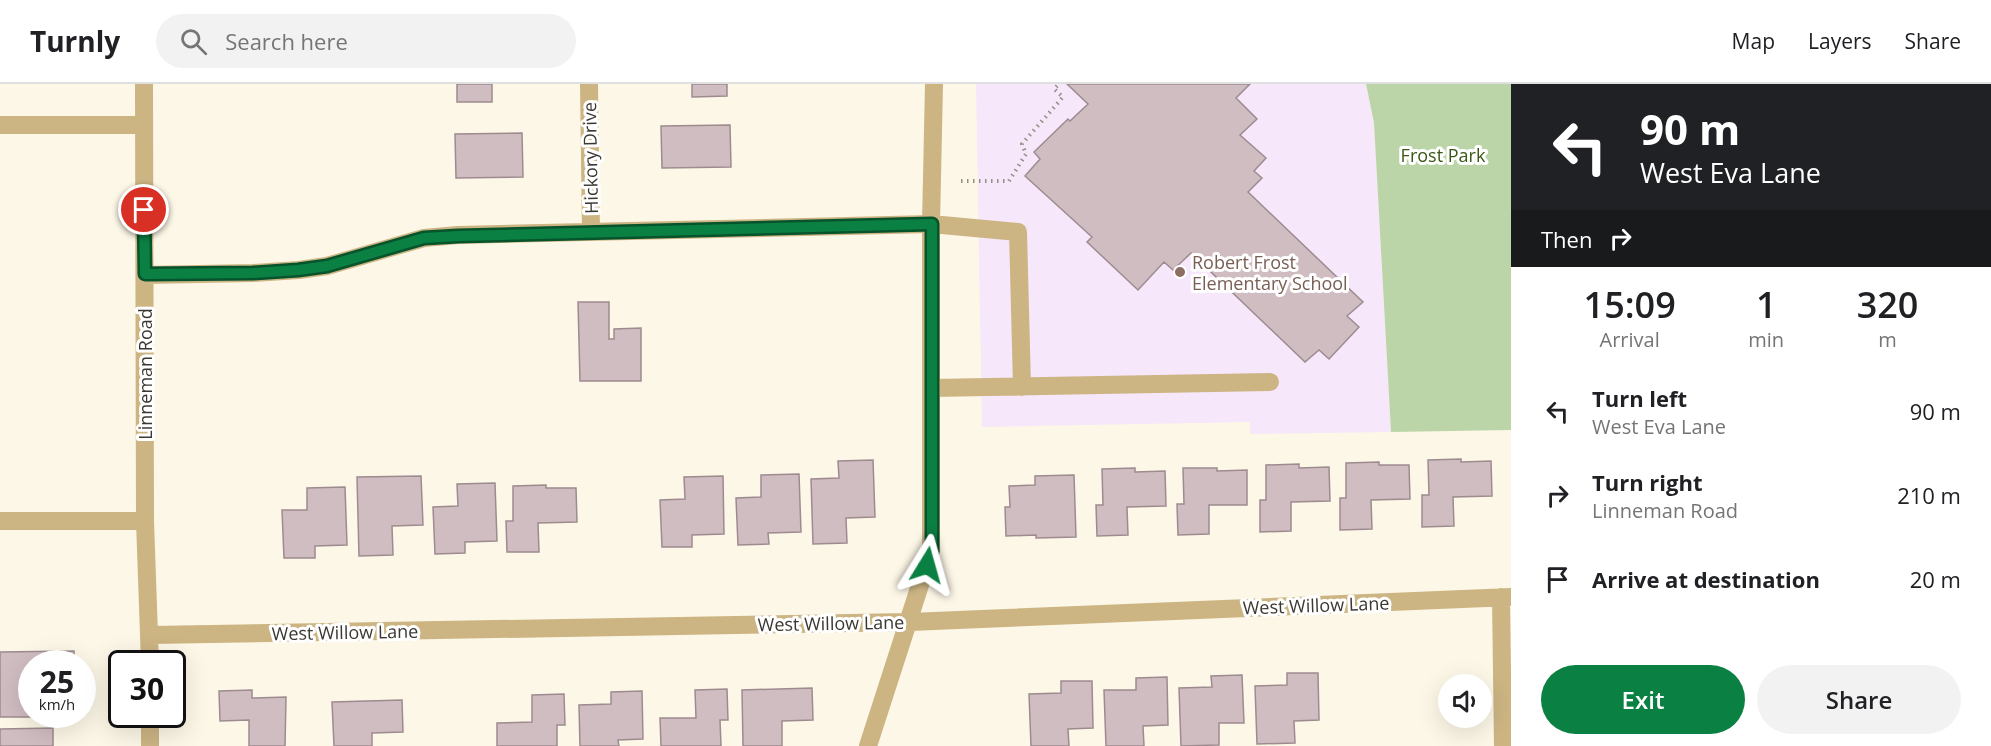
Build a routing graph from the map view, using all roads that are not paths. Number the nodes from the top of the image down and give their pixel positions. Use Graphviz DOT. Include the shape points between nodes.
graph roads {
  1 [pos="144,84"];
  2 [pos="590,84"];
  3 [pos="934,84"];
  4 [pos="0,125"];
  5 [pos="143,125"];
  6 [pos="932,224"];
  7 [pos="591,232"];
  8 [pos="145,274"];
  9 [pos="1270,382"];
  10 [pos="1022,387"];
  11 [pos="932,388"];
  12 [pos="0,521"];
  13 [pos="145,521"];
  14 [pos="1506,597"];
  15 [pos="910,622"];
  16 [pos="150,635"];
  17 [pos="150,650"];
  18 [pos="150,728"];
  19 [pos="150,746"];
  20 [pos="868,746"];
  21 [pos="1503,746"];
  1 -- 5 [label="street, Linneman Road"];
  2 -- 7 [label="street, Hickory Drive"];
  3 -- 6 [label="street"];
  4 -- 5 [label="street"];
  5 -- 8 [label="street, Linneman Road"];
  6 -- 7 [label="street"];
  6 -- 10 [label="street" via="1017,232"];
  6 -- 11 [label="street"];
  7 -- 8 [label="street" via="424,238 327,266 298,270"];
  8 -- 13 [label="street, Linneman Road"];
  9 -- 10 [label="street"];
  10 -- 11 [label="street"];
  11 -- 15 [label="street" via="932,551"];
  12 -- 13 [label="street"];
  13 -- 16 [label="street, Linneman Road"];
  14 -- 15 [label="street, West Willow Lane"];
  14 -- 21 [label="street"];
  15 -- 16 [label="street, West Willow Lane"];
  15 -- 20 [label="street"];
  16 -- 17 [label="street, Linneman Road"];
  18 -- 19 [label="street"];
}
